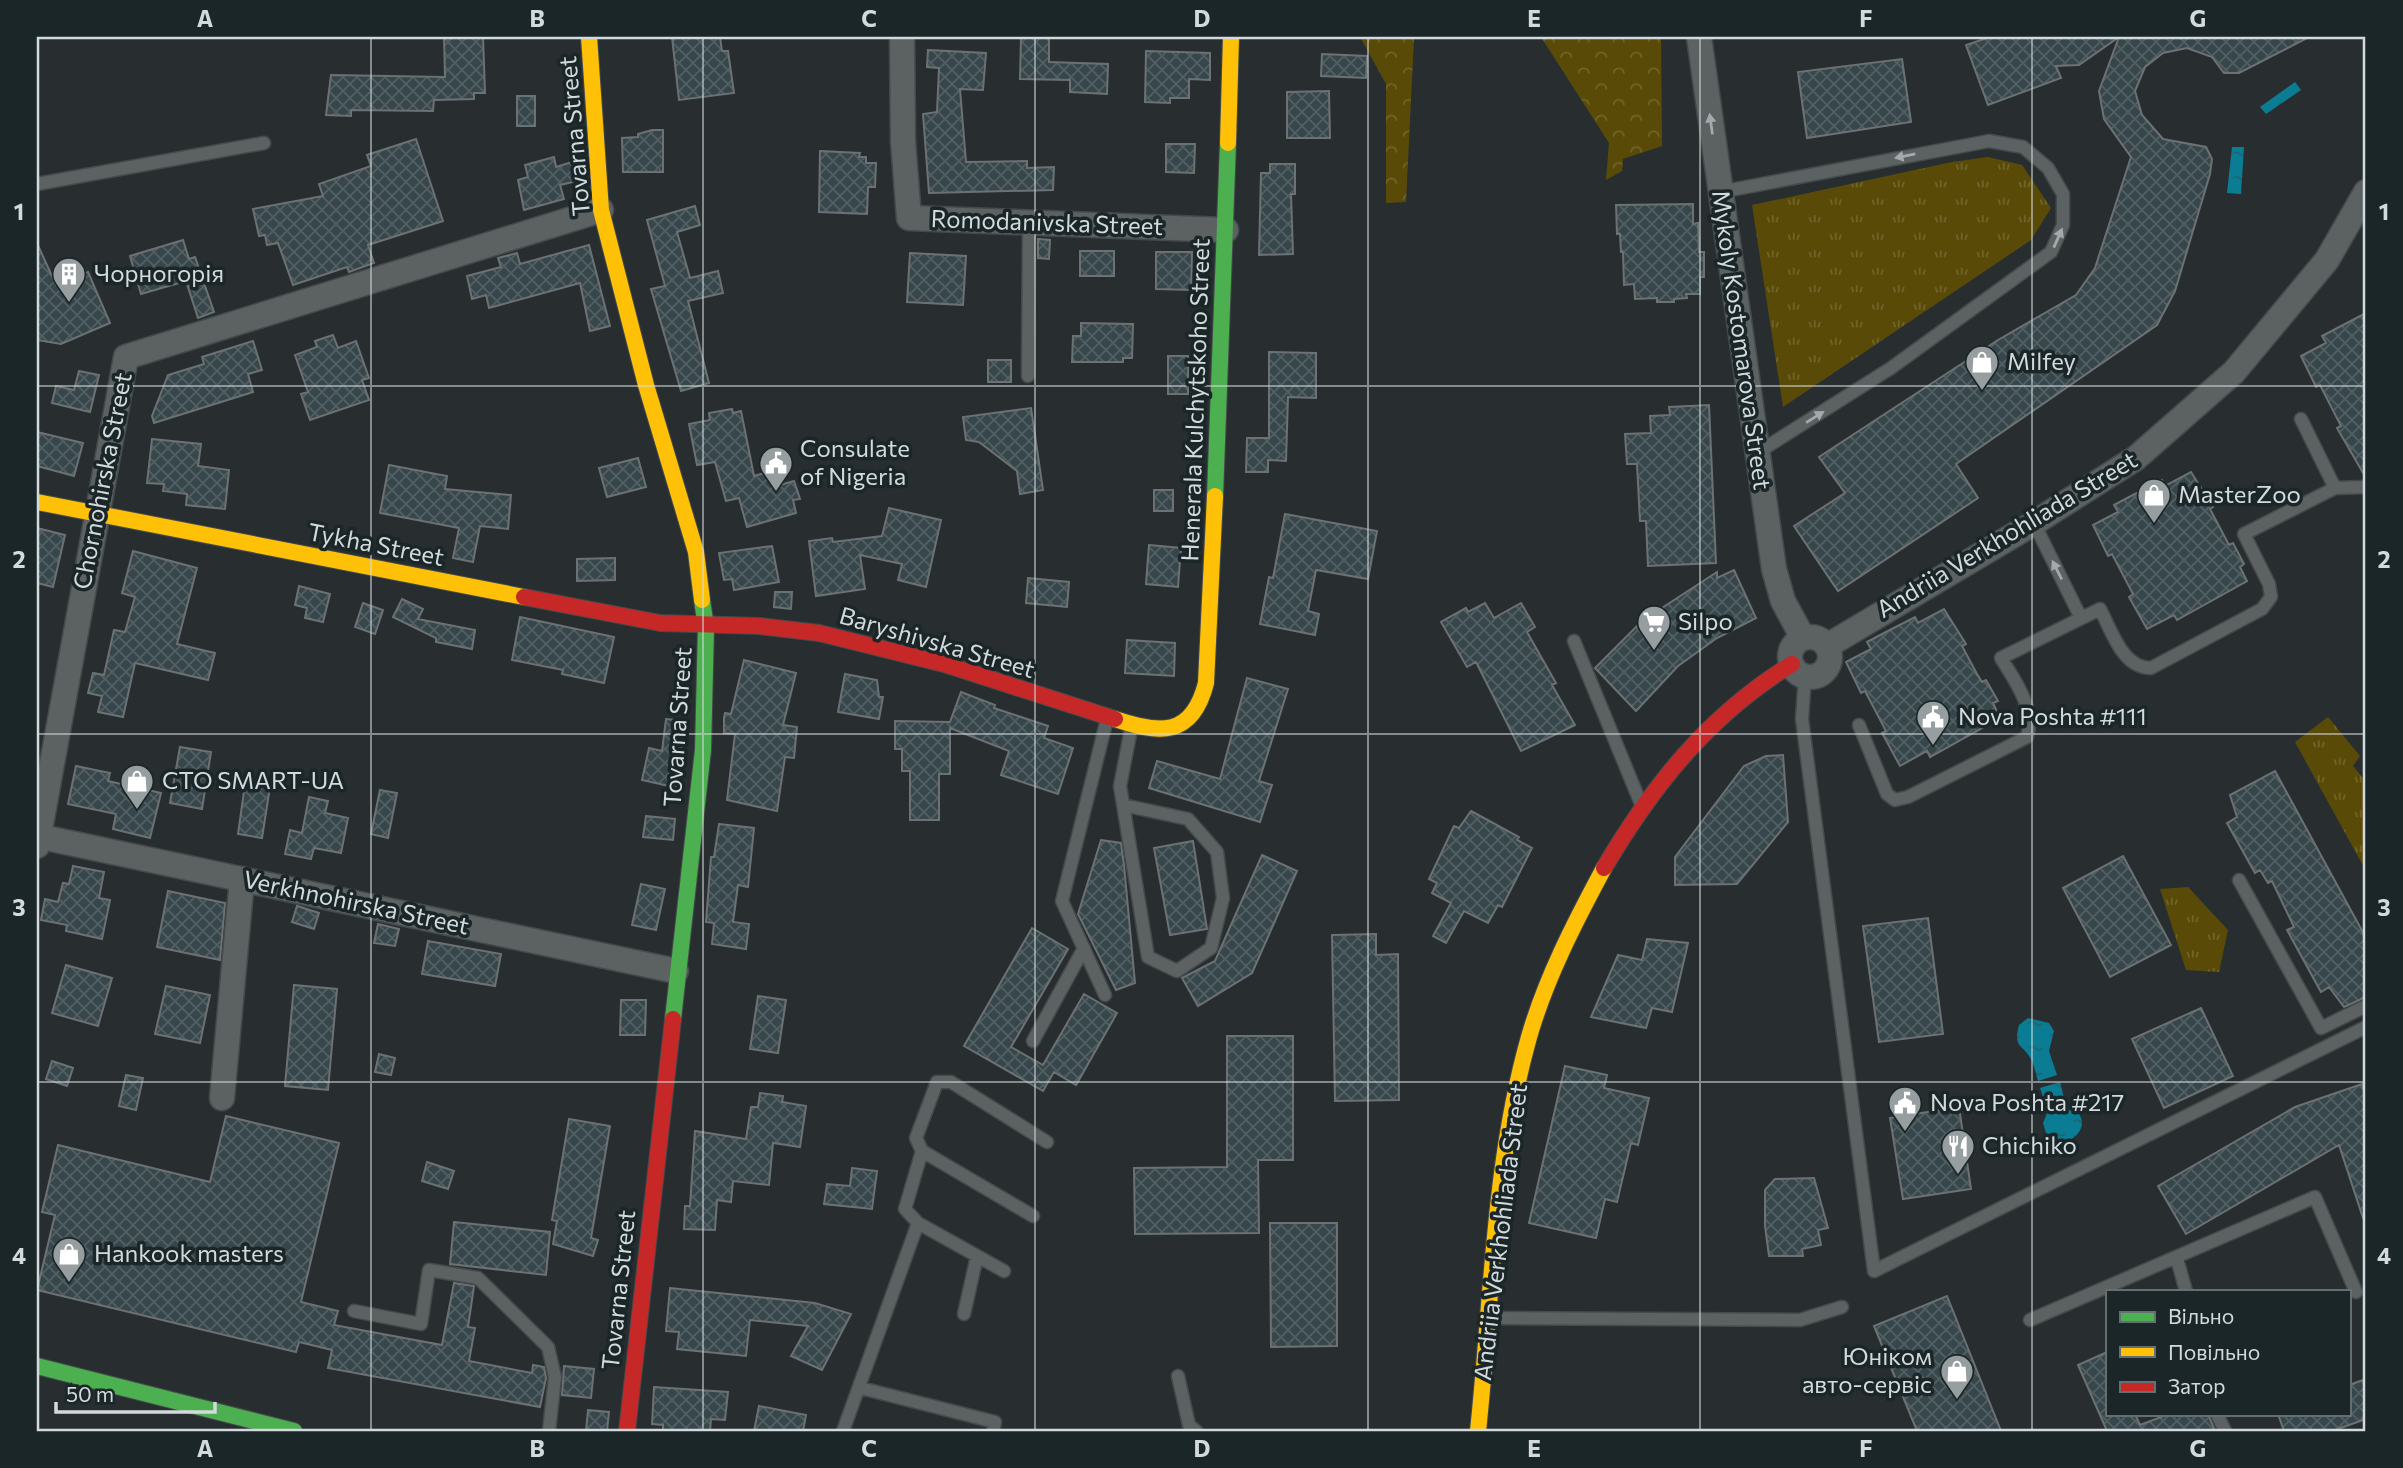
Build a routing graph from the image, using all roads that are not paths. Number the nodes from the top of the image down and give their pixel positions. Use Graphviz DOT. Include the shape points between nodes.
graph roads {
  1 [pos="589,37"];
  2 [pos="902,37"];
  3 [pos="1231,37"];
  4 [pos="1699,37"];
  5 [pos="264,143"];
  6 [pos="37,184"];
  7 [pos="1720,192"];
  8 [pos="2366,194"];
  9 [pos="601,210"];
  10 [pos="1029,223"];
  11 [pos="1226,230"];
  12 [pos="1028,376"];
  13 [pos="2301,419"];
  14 [pos="1757,453"];
  15 [pos="2366,487"];
  16 [pos="2335,488"];
  17 [pos="37,502"];
  18 [pos="95,513"];
  19 [pos="2034,523"];
  20 [pos="2080,616"];
  21 [pos="706,627"];
  22 [pos="1574,641"];
  23 [pos="1815,642"];
  24 [pos="1799,670"];
  25 [pos="1108,717"];
  26 [pos="1132,725"];
  27 [pos="1859,725"];
  28 [pos="1150,731"];
  29 [pos="1123,805"];
  30 [pos="1642,807"];
  31 [pos="38,839"];
  32 [pos="242,879"];
  33 [pos="2239,880"];
  34 [pos="1084,948"];
  35 [pos="676,971"];
  36 [pos="1105,995"];
  37 [pos="2366,1006"];
  38 [pos="2366,1027"];
  39 [pos="1032,1041"];
  40 [pos="222,1097"];
  41 [pos="1047,1142"];
  42 [pos="922,1151"];
  43 [pos="1033,1216"];
  44 [pos="918,1223"];
  45 [pos="977,1256"];
  46 [pos="2177,1259"];
  47 [pos="1004,1271"];
  48 [pos="2186,1290"];
  49 [pos="2356,1292"];
  50 [pos="1842,1307"];
  51 [pos="354,1311"];
  52 [pos="964,1314"];
  53 [pos="1491,1318"];
  54 [pos="2030,1320"];
  55 [pos="37,1366"];
  56 [pos="1178,1376"];
  57 [pos="861,1388"];
  58 [pos="253,1426"];
  59 [pos="294,1431"];
  60 [pos="549,1431"];
  61 [pos="627,1431"];
  62 [pos="844,1431"];
  63 [pos="993,1431"];
  64 [pos="1196,1431"];
  65 [pos="1478,1431"];
  1 -- 9 [label="street, Tovarna Street"];
  2 -- 10 [label="street, Romodanivska Street" via="909,218"];
  3 -- 11 [label="street, Henerala Kulchytskoho Street"];
  7 -- 4 [label="street, Mykoly Kostomarova Street, one-way"];
  5 -- 6 [label="lane"];
  7 -- 14 [label="street, Mykoly Kostomarova Street"];
  14 -- 7 [label="lane, one-way" via="1891,368 2051,252 2063,225 2063,194 2049,168 2023,147 1989,141"];
  8 -- 19 [label="street, Andriia Verkhohliada Street" via="2327,260 2234,372 2136,458"];
  9 -- 18 [label="street, Chornohirska Street" via="126,357"];
  9 -- 21 [label="street, Tovarna Street" via="696,552"];
  10 -- 11 [label="street, Romodanivska Street"];
  10 -- 12 [label="lane"];
  11 -- 28 [label="street, Henerala Kulchytskoho Street" via="1206,683 1202,702 1189,719 1175,727"];
  13 -- 16 [label="lane"];
  14 -- 23 [label="street, Mykoly Kostomarova Street" via="1783,601"];
  15 -- 16 [label="lane"];
  16 -- 20 [label="lane" via="2244,534 2269,584 2271,597 2262,609 2151,668 2139,668 2127,660 2100,609"];
  17 -- 18 [label="street, Tykha Street"];
  18 -- 21 [label="street, Tykha Street" via="660,623"];
  18 -- 31 [label="street, Chornohirska Street"];
  20 -- 19 [label="lane, one-way"];
  19 -- 23 [label="street, Andriia Verkhohliada Street"];
  20 -- 27 [label="lane" via="2001,658 2029,713 2027,737 1908,797 1895,800 1887,794"];
  21 -- 25 [label="street, Baryshivska Street" via="792,630 877,646"];
  21 -- 35 [label="street, Tovarna Street" via="703,750"];
  22 -- 30 [label="lane"];
  23 -- 24 [label="street" via="1791,652"];
  23 -- 24 [label="street" via="1828,665 1819,675"];
  24 -- 30 [label="street, Andriia Verkhohliada Street" via="1744,696 1679,757"];
  24 -- 38 [label="lane" via="1874,1271"];
  25 -- 26 [label="street, Baryshivska Street"];
  25 -- 34 [label="lane" via="1062,901"];
  26 -- 28 [label="street, Baryshivska Street"];
  26 -- 29 [label="lane" via="1120,786"];
  29 -- 29 [label="lane" via="1148,957 1177,971 1211,948 1223,898 1217,852 1188,819"];
  30 -- 53 [label="street, Andriia Verkhohliada Street" via="1580,915 1544,995 1521,1072 1499,1220"];
  31 -- 32 [label="street, Verkhnohirska Street"];
  32 -- 35 [label="street, Verkhnohirska Street"];
  32 -- 40 [label="street"];
  33 -- 37 [label="lane" via="2321,1028"];
  34 -- 36 [label="lane"];
  34 -- 39 [label="lane"];
  35 -- 61 [label="street, Tovarna Street"];
  41 -- 42 [label="lane" via="951,1082 937,1082 916,1138"];
  42 -- 43 [label="lane"];
  42 -- 44 [label="lane" via="905,1209"];
  44 -- 45 [label="lane"];
  44 -- 57 [label="lane"];
  45 -- 47 [label="lane"];
  45 -- 52 [label="lane"];
  46 -- 48 [label="lane"];
  46 -- 49 [label="lane" via="2315,1197"];
  46 -- 54 [label="lane"];
  50 -- 53 [label="lane" via="1800,1320"];
  51 -- 60 [label="lane" via="421,1324 429,1270 478,1278 548,1347 555,1377"];
  53 -- 65 [label="street, Andriia Verkhohliada Street"];
  55 -- 58 [label="street"];
  56 -- 64 [label="lane" via="1189,1425"];
  57 -- 62 [label="lane"];
  57 -- 63 [label="lane" via="995,1422"];
  58 -- 59 [label="street"];
}
